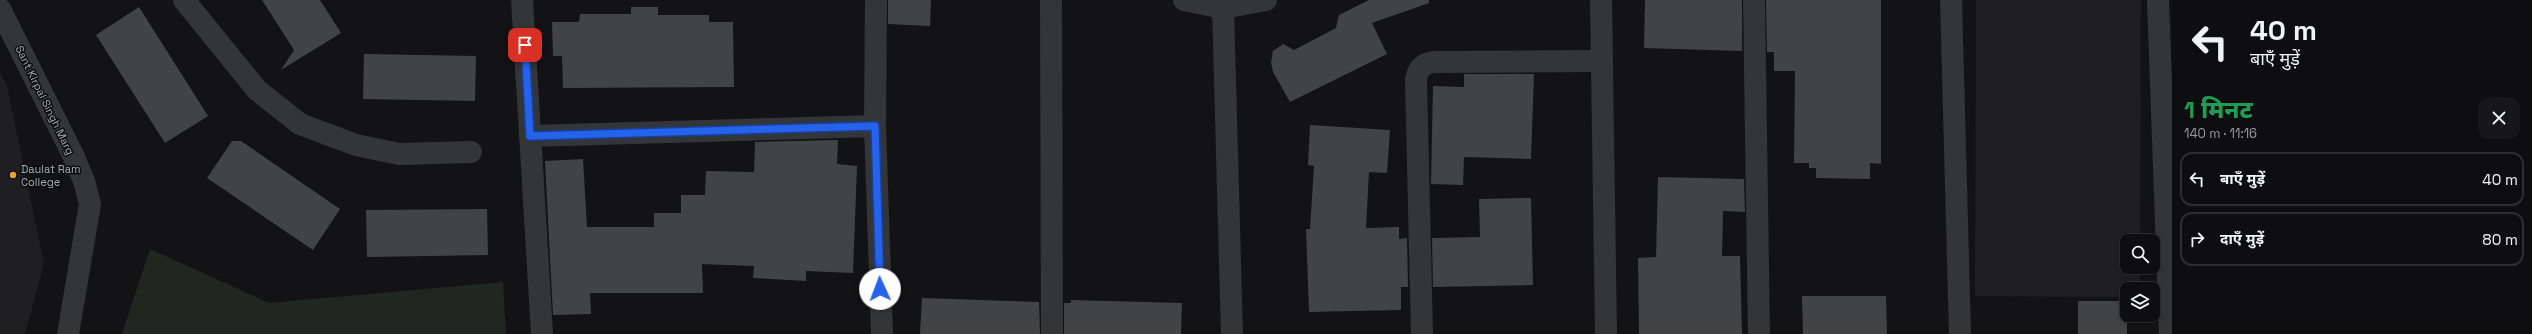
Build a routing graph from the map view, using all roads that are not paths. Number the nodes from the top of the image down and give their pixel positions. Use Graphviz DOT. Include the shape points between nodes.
graph roads {
  1 [pos="184,0"];
  2 [pos="522,0"];
  3 [pos="876,0"];
  4 [pos="1051,0"];
  5 [pos="1184,0"];
  6 [pos="1266,0"];
  7 [pos="1601,0"];
  8 [pos="1754,0"];
  9 [pos="1952,0"];
  10 [pos="2158,0"];
  11 [pos="1223,8"];
  12 [pos="0,9"];
  13 [pos="1602,61"];
  14 [pos="875,126"];
  15 [pos="530,136"];
  16 [pos="471,152"];
  17 [pos="2171,288"];
  18 [pos="68,334"];
  19 [pos="542,334"];
  20 [pos="882,334"];
  21 [pos="1052,334"];
  22 [pos="1232,334"];
  23 [pos="1422,334"];
  24 [pos="1606,334"];
  25 [pos="1759,334"];
  26 [pos="1960,334"];
  27 [pos="2170,334"];
  1 -- 16 [label="street" via="257,90 300,124 356,145 398,154"];
  2 -- 15 [label="street"];
  3 -- 14 [label="street"];
  4 -- 21 [label="street"];
  5 -- 11 [label="street"];
  6 -- 11 [label="street"];
  7 -- 13 [label="street"];
  8 -- 25 [label="street"];
  9 -- 26 [label="street"];
  10 -- 17 [label="street"];
  11 -- 22 [label="street"];
  12 -- 18 [label="street, Sant Kirpal Singh Marg" via="74,157 90,204"];
  13 -- 23 [label="street" via="1434,62 1425,63 1417,71"];
  13 -- 24 [label="street"];
  14 -- 15 [label="street"];
  14 -- 20 [label="street"];
  15 -- 19 [label="street"];
  17 -- 27 [label="street"];
}
